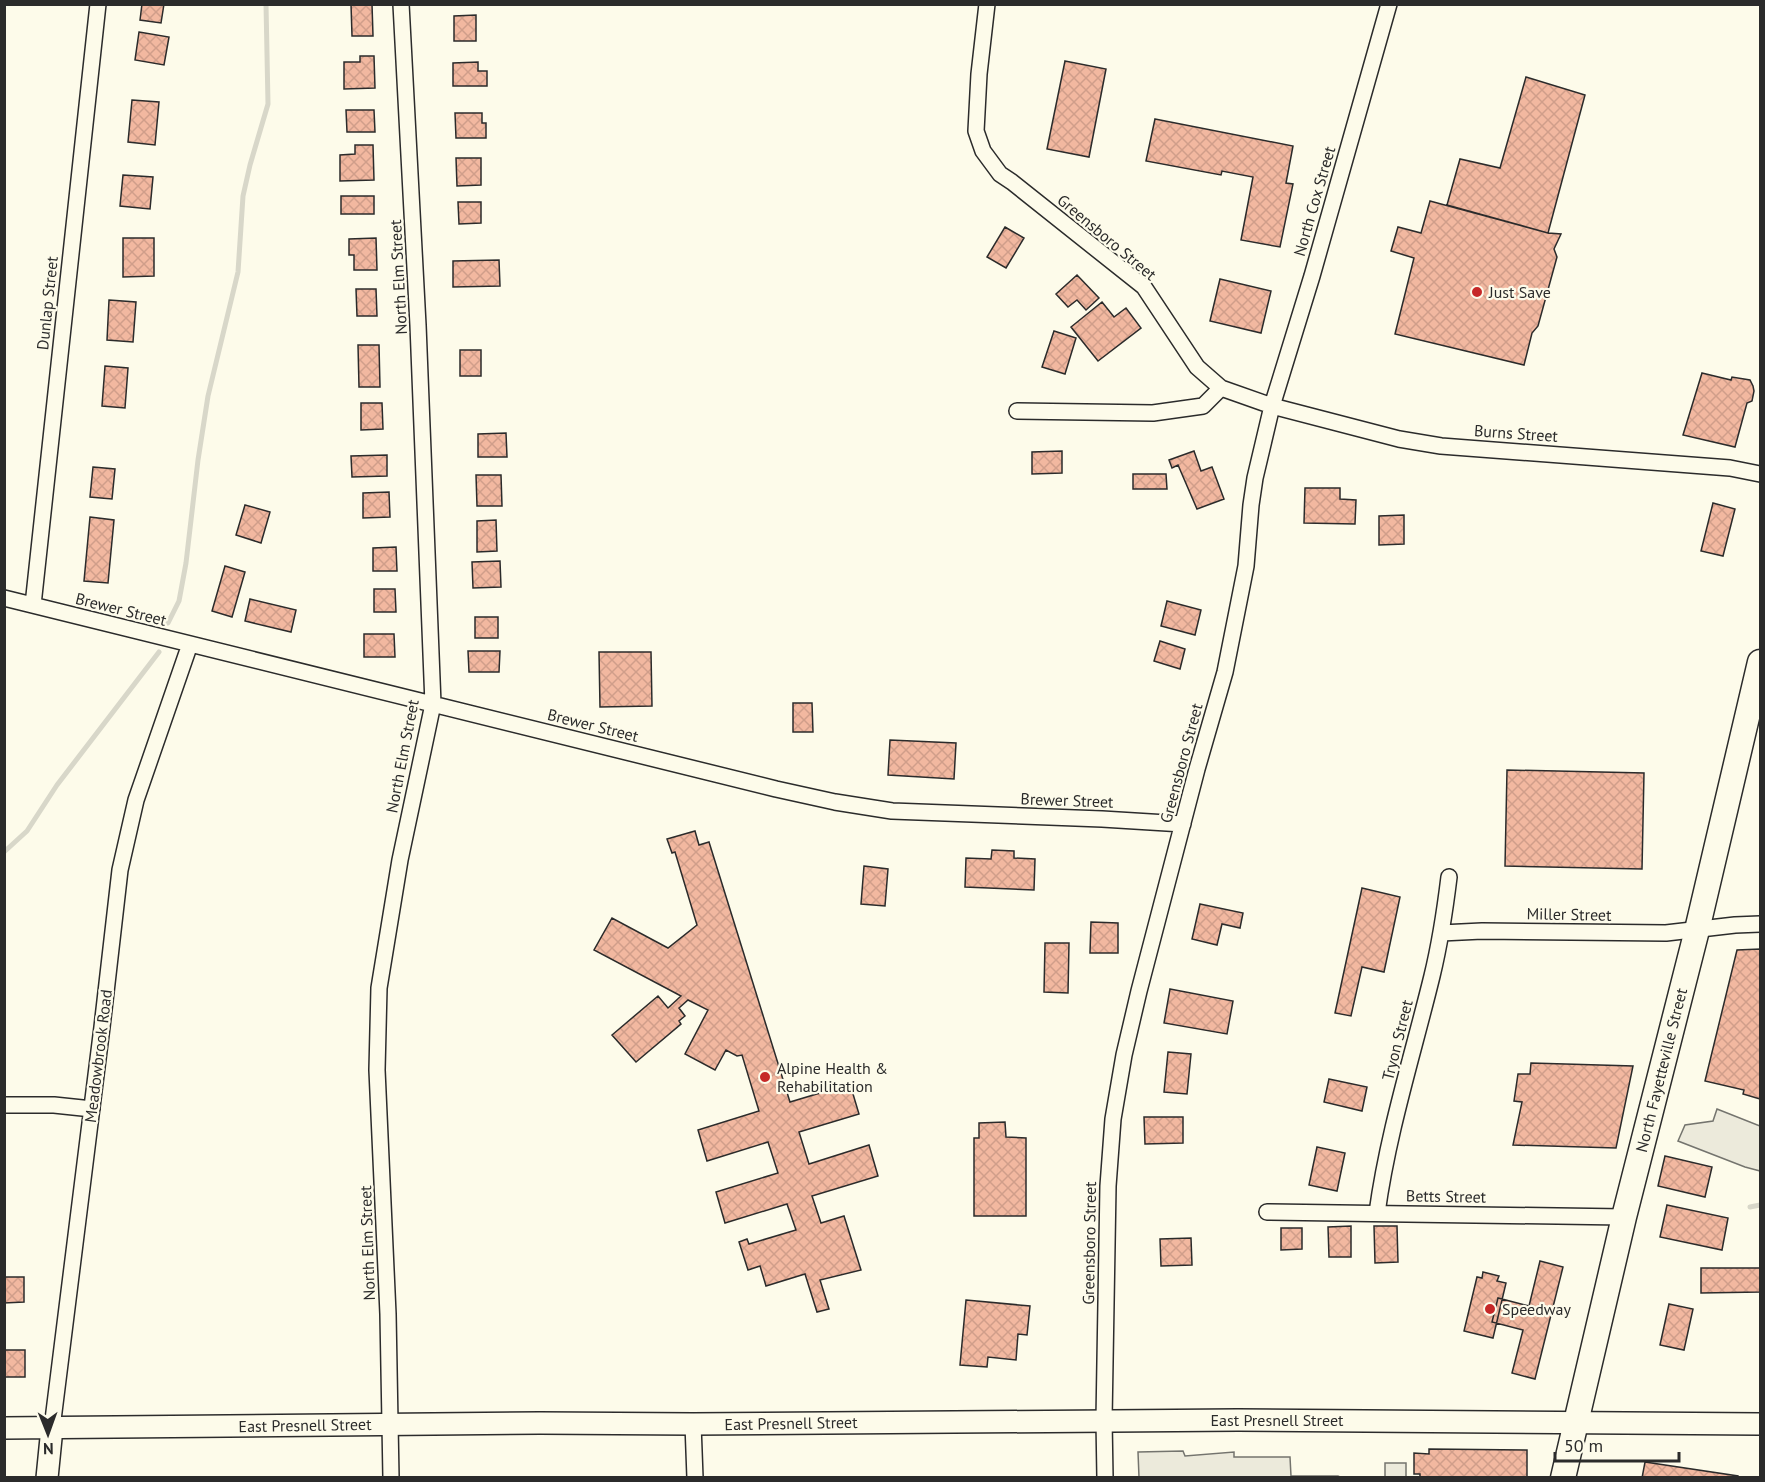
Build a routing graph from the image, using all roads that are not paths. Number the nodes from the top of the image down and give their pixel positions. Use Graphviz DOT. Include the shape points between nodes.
graph roads {
  1 [pos="98,4"];
  2 [pos="401,4"];
  3 [pos="987,4"];
  4 [pos="1389,4"];
  5 [pos="1221,388"];
  6 [pos="1272,406"];
  7 [pos="1017,411"];
  8 [pos="1761,474"];
  9 [pos="4,598"];
  10 [pos="33,605"];
  11 [pos="190,644"];
  12 [pos="1761,662"];
  13 [pos="433,704"];
  14 [pos="1183,824"];
  15 [pos="1449,877"];
  16 [pos="1761,924"];
  17 [pos="1697,930"];
  18 [pos="1441,933"];
  19 [pos="4,1105"];
  20 [pos="92,1108"];
  21 [pos="1267,1212"];
  22 [pos="1377,1213"];
  23 [pos="1624,1218"];
  24 [pos="1104,1420"];
  25 [pos="1577,1422"];
  26 [pos="693,1424"];
  27 [pos="1761,1424"];
  28 [pos="390,1425"];
  29 [pos="4,1428"];
  30 [pos="52,1428"];
  31 [pos="47,1478"];
  32 [pos="391,1478"];
  33 [pos="695,1478"];
  34 [pos="1106,1478"];
  35 [pos="1563,1478"];
  1 -- 10 [label="street, Dunlap Street"];
  2 -- 13 [label="street, North Elm Street"];
  3 -- 5 [label="street, Greensboro Street" via="976,131 982,151 1000,174 1144,286 1197,367"];
  4 -- 6 [label="street, North Cox Street"];
  5 -- 6 [label="street, Greensboro Street"];
  5 -- 7 [label="street" via="1203,406 1153,413"];
  6 -- 8 [label="street, Burns Street" via="1441,446 1730,468"];
  6 -- 14 [label="street, Greensboro Street" via="1255,478 1246,566 1225,672"];
  9 -- 10 [label="street, Brewer Street"];
  10 -- 11 [label="street, Brewer Street"];
  11 -- 13 [label="street, Brewer Street"];
  11 -- 20 [label="street, Meadowbrook Road" via="136,800 120,870"];
  12 -- 17 [label="main road, North Fayetteville Street"];
  13 -- 14 [label="street, Brewer Street" via="776,789 869,808"];
  13 -- 28 [label="street, North Elm Street" via="400,860 379,988 377,1070"];
  14 -- 24 [label="street, Greensboro Street" via="1124,1055 1113,1119"];
  15 -- 18 [label="street, Tryon Street"];
  16 -- 17 [label="street, Miller Street"];
  17 -- 18 [label="street, Miller Street"];
  17 -- 23 [label="main road, North Fayetteville Street"];
  18 -- 22 [label="street, Tryon Street" via="1381,1182"];
  19 -- 20 [label="street"];
  20 -- 30 [label="street, Meadowbrook Road"];
  21 -- 22 [label="street, Betts Street"];
  22 -- 23 [label="street, Betts Street"];
  23 -- 25 [label="main road, North Fayetteville Street"];
  24 -- 25 [label="main road, East Presnell Street"];
  24 -- 26 [label="main road, East Presnell Street"];
  24 -- 34 [label="street, Greensboro Street"];
  25 -- 27 [label="main road, East Presnell Street"];
  25 -- 35 [label="main road, North Fayetteville Street"];
  26 -- 28 [label="main road, East Presnell Street"];
  26 -- 33 [label="street"];
  28 -- 30 [label="main road, East Presnell Street"];
  28 -- 32 [label="street, North Elm Street"];
  29 -- 30 [label="main road, East Presnell Street"];
  30 -- 31 [label="main road, Meadowbrook Road"];
}
